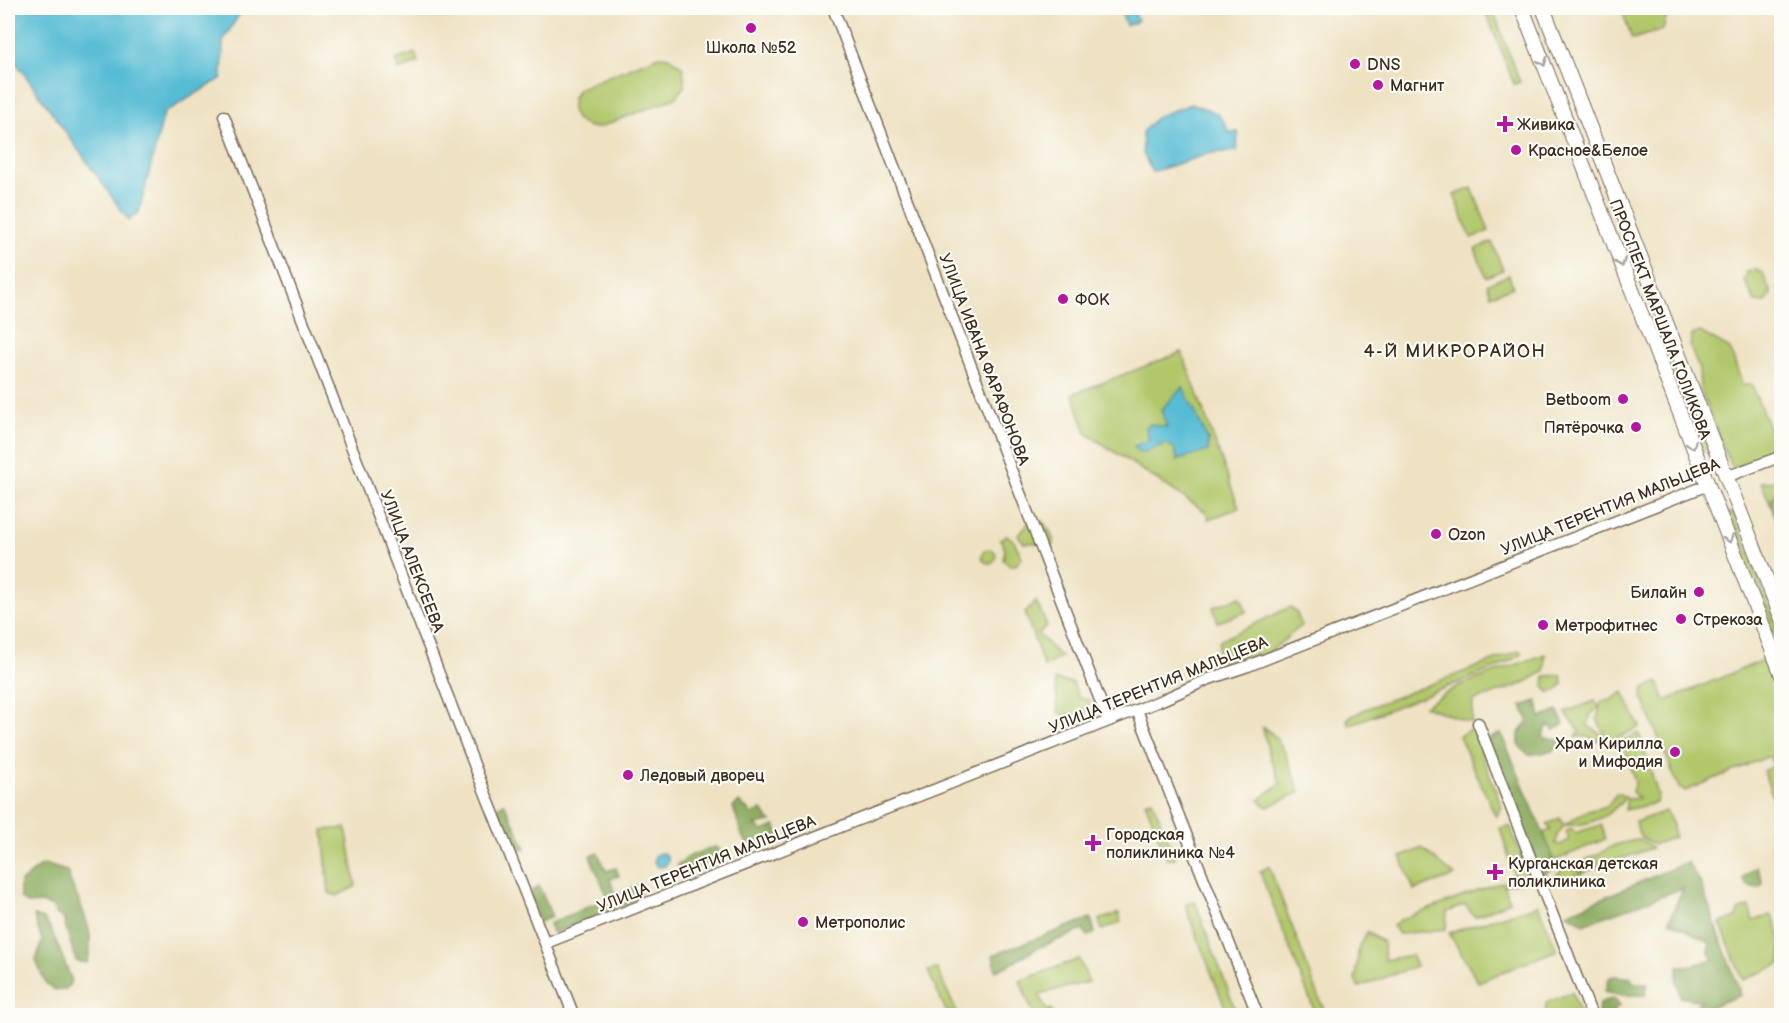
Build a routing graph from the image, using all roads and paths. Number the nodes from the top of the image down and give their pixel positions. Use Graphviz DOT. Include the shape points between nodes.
graph roads {
  1 [pos="833,8"];
  2 [pos="1522,8"];
  3 [pos="1543,8"];
  4 [pos="224,116"];
  5 [pos="1628,225"];
  6 [pos="1610,233"];
  7 [pos="1671,337"];
  8 [pos="1653,344"];
  9 [pos="1782,456"];
  10 [pos="1726,477"];
  11 [pos="1707,485"];
  12 [pos="1782,619"];
  13 [pos="1775,641"];
  14 [pos="1782,675"];
  15 [pos="1137,710"];
  16 [pos="1108,722"];
  17 [pos="1478,723"];
  18 [pos="546,943"];
  19 [pos="574,1016"];
  20 [pos="1258,1016"];
  21 [pos="1592,1016"];
  1 -- 16 [label="street, УЛИЦА ИВАНА ФАРАФОНОВА"];
  2 -- 6 [label="main road, ПРОСПЕКТ МАРШАЛА ГОЛИКОВА, one-way"];
  3 -- 5 [label="main road, ПРОСПЕКТ МАРШАЛА ГОЛИКОВА"];
  4 -- 18 [label="street, УЛИЦА АЛЕКСЕЕВА"];
  5 -- 6 [label="main road"];
  5 -- 7 [label="main road, ПРОСПЕКТ МАРШАЛА ГОЛИКОВА"];
  6 -- 8 [label="main road, ПРОСПЕКТ МАРШАЛА ГОЛИКОВА, one-way"];
  7 -- 8 [label="main road"];
  7 -- 10 [label="main road, ПРОСПЕКТ МАРШАЛА ГОЛИКОВА"];
  8 -- 11 [label="main road, ПРОСПЕКТ МАРШАЛА ГОЛИКОВА, one-way"];
  9 -- 10 [label="street, УЛИЦА ТЕРЕНТИЯ МАЛЬЦЕВА"];
  10 -- 11 [label="main road, УЛИЦА ТЕРЕНТИЯ МАЛЬЦЕВА"];
  10 -- 12 [label="main road, ПРОСПЕКТ МАРШАЛА ГОЛИКОВА"];
  11 -- 13 [label="main road, ПРОСПЕКТ МАРШАЛА ГОЛИКОВА, one-way"];
  11 -- 15 [label="street, УЛИЦА ТЕРЕНТИЯ МАЛЬЦЕВА"];
  13 -- 14 [label="main road, ПРОСПЕКТ МАРШАЛА ГОЛИКОВА"];
  15 -- 16 [label="street, УЛИЦА ТЕРЕНТИЯ МАЛЬЦЕВА"];
  15 -- 20 [label="street"];
  16 -- 18 [label="street, УЛИЦА ТЕРЕНТИЯ МАЛЬЦЕВА"];
  17 -- 21 [label="street"];
  18 -- 19 [label="street, УЛИЦА АЛЕКСЕЕВА"];
}
